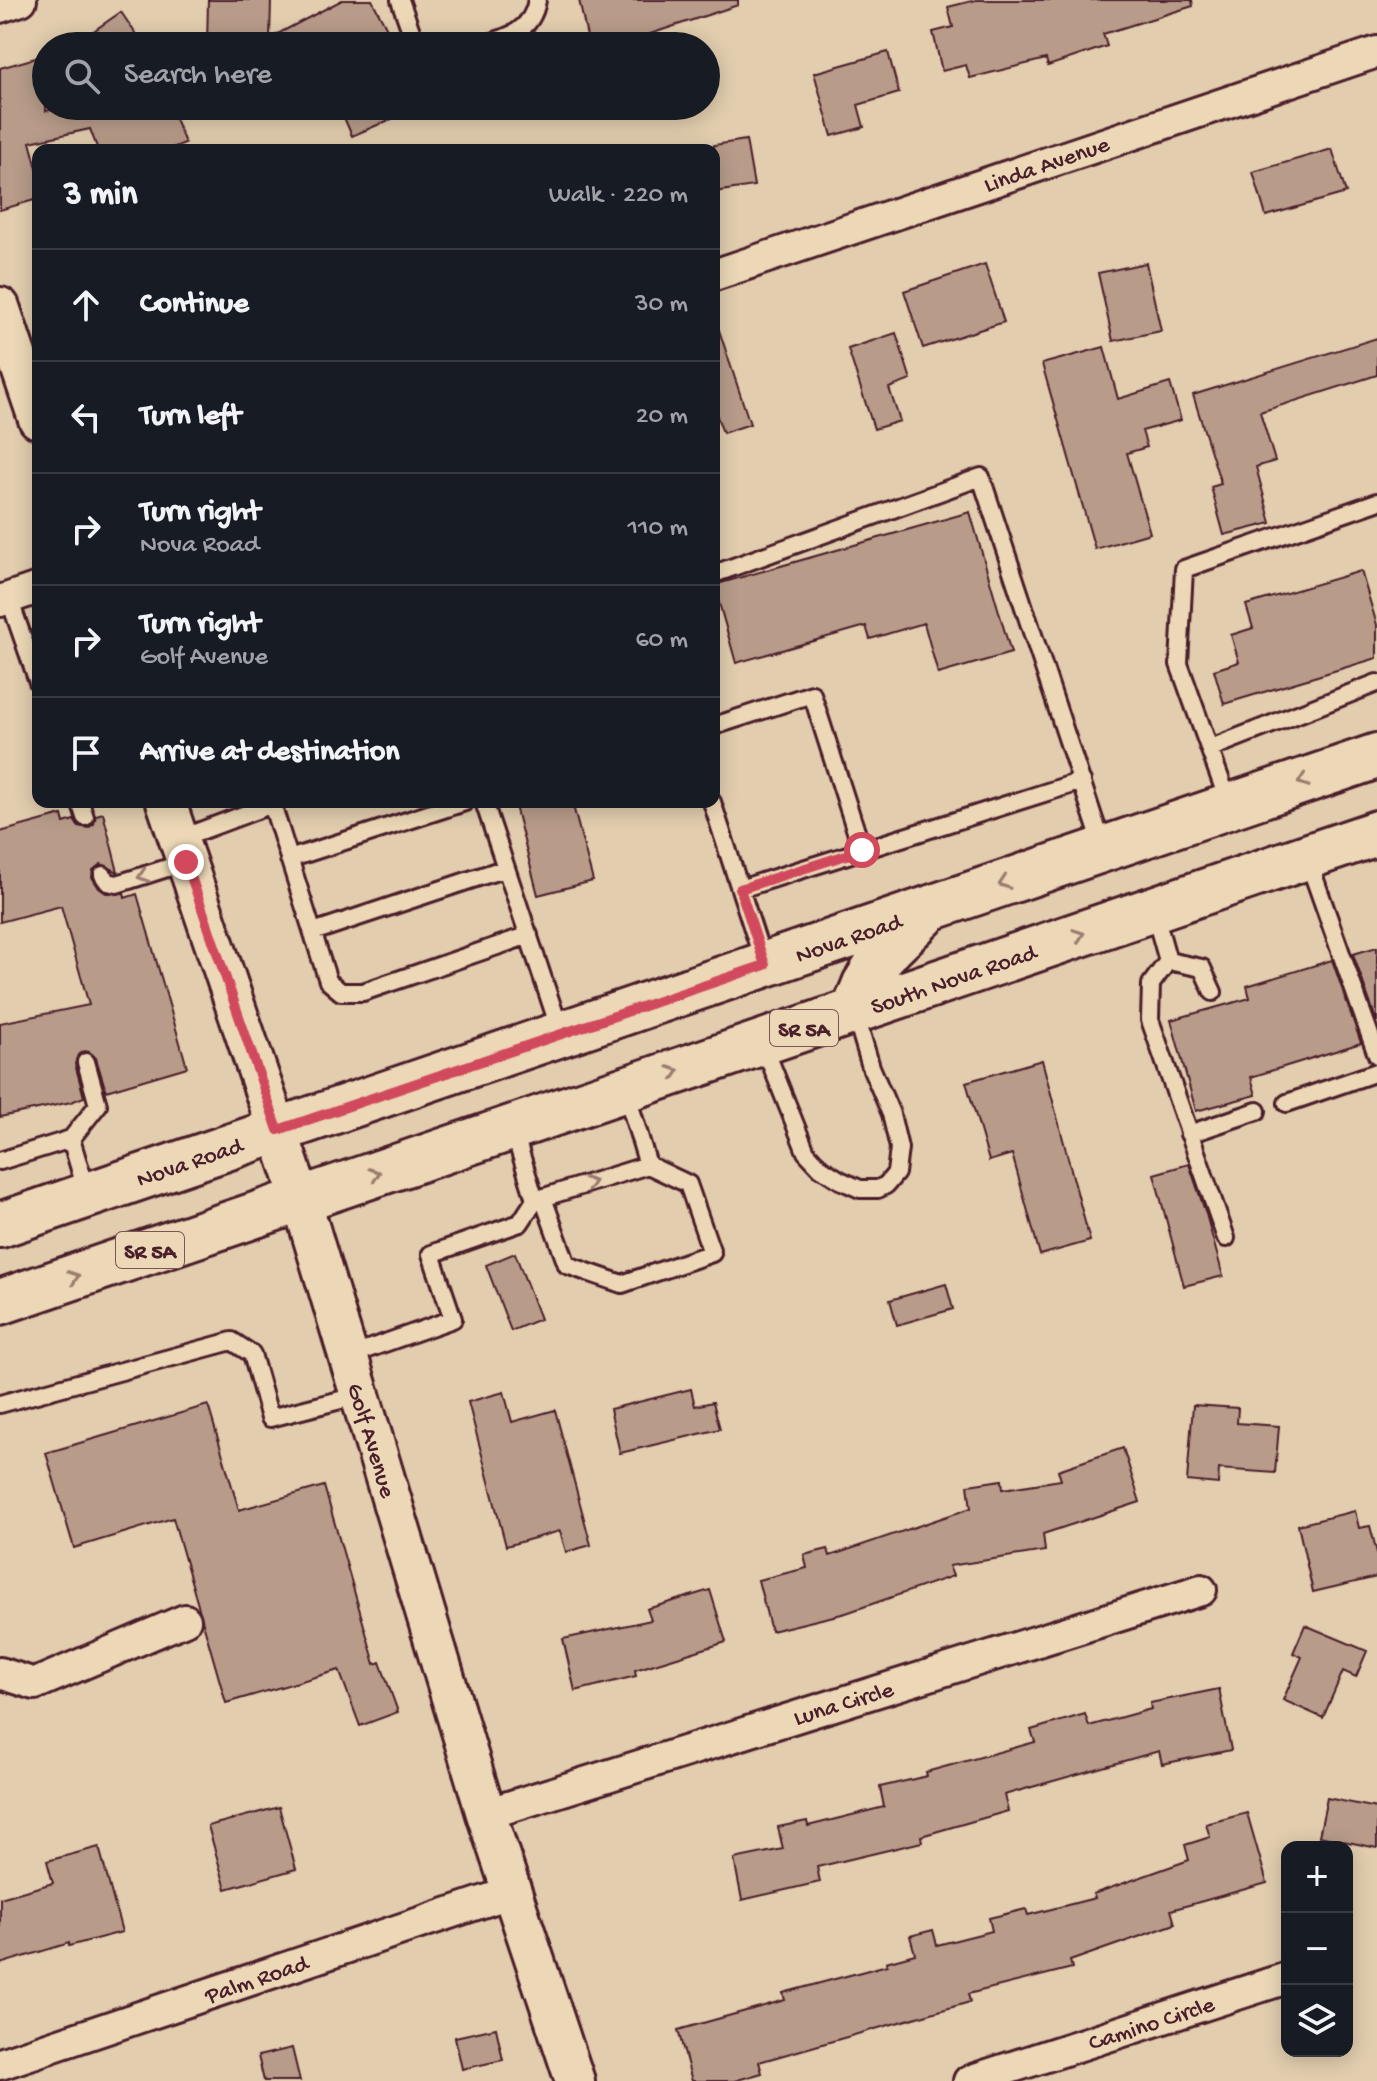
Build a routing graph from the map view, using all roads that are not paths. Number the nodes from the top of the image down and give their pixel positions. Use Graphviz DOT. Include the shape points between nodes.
graph roads {
  1 [pos="21,0"];
  2 [pos="400,0"];
  3 [pos="537,0"];
  4 [pos="0,7"];
  5 [pos="411,32"];
  6 [pos="516,32"];
  7 [pos="1377,52"];
  8 [pos="720,273"];
  9 [pos="0,307"];
  10 [pos="32,401"];
  11 [pos="1377,502"];
  12 [pos="720,572"];
  13 [pos="32,590"];
  14 [pos="4,599"];
  15 [pos="32,667"];
  16 [pos="1377,683"];
  17 [pos="720,724"];
  18 [pos="1211,748"];
  19 [pos="1377,756"];
  20 [pos="1082,781"];
  21 [pos="1230,806"];
  22 [pos="168,808"];
  23 [pos="265,808"];
  24 [pos="276,808"];
  25 [pos="446,808"];
  26 [pos="486,808"];
  27 [pos="714,808"];
  28 [pos="1377,833"];
  29 [pos="1104,849"];
  30 [pos="862,850"];
  31 [pos="182,851"];
  32 [pos="1307,857"];
  33 [pos="289,859"];
  34 [pos="506,868"];
  35 [pos="103,875"];
  36 [pos="740,889"];
  37 [pos="931,908"];
  38 [pos="1153,909"];
  39 [pos="313,932"];
  40 [pos="529,935"];
  41 [pos="1168,961"];
  42 [pos="765,965"];
  43 [pos="1213,992"];
  44 [pos="854,1011"];
  45 [pos="561,1034"];
  46 [pos="762,1042"];
  47 [pos="1377,1055"];
  48 [pos="86,1062"];
  49 [pos="1377,1072"];
  50 [pos="625,1089"];
  51 [pos="1287,1103"];
  52 [pos="1257,1111"];
  53 [pos="513,1127"];
  54 [pos="278,1130"];
  55 [pos="1189,1134"];
  56 [pos="71,1139"];
  57 [pos="0,1161"];
  58 [pos="648,1165"];
  59 [pos="88,1195"];
  60 [pos="301,1199"];
  61 [pos="539,1199"];
  62 [pos="0,1225"];
  63 [pos="1226,1238"];
  64 [pos="0,1302"];
  65 [pos="348,1356"];
  66 [pos="360,1395"];
  67 [pos="0,1404"];
  68 [pos="1201,1590"];
  69 [pos="185,1620"];
  70 [pos="0,1673"];
  71 [pos="486,1814"];
  72 [pos="512,1892"];
  73 [pos="1281,1980"];
  74 [pos="0,2064"];
  75 [pos="575,2081"];
  76 [pos="969,2081"];
  1 -- 4 [label="street"];
  2 -- 5 [label="lane"];
  3 -- 6 [label="lane" via="535,16"];
  7 -- 8 [label="street, Linda Avenue"];
  9 -- 10 [label="street"];
  11 -- 18 [label="lane" via="1184,569 1179,664"];
  12 -- 20 [label="lane" via="981,477"];
  13 -- 14 [label="street"];
  14 -- 15 [label="lane"];
  16 -- 18 [label="lane"];
  17 -- 30 [label="lane" via="812,694"];
  18 -- 21 [label="lane"];
  19 -- 21 [label="main road, Nova Road, one-way"];
  20 -- 29 [label="lane"];
  20 -- 30 [label="lane"];
  21 -- 29 [label="main road, Nova Road"];
  22 -- 31 [label="street, Golf Avenue"];
  23 -- 31 [label="lane"];
  24 -- 33 [label="lane"];
  25 -- 33 [label="lane"];
  26 -- 34 [label="lane"];
  27 -- 36 [label="lane"];
  28 -- 32 [label="main road, South Nova Road / SR 5A"];
  29 -- 37 [label="main road, Nova Road, one-way"];
  30 -- 36 [label="lane"];
  31 -- 35 [label="lane, one-way" via="117,884"];
  31 -- 54 [label="street, Golf Avenue"];
  32 -- 38 [label="main road, South Nova Road / SR 5A"];
  32 -- 47 [label="lane"];
  33 -- 39 [label="lane"];
  34 -- 39 [label="lane"];
  34 -- 40 [label="lane"];
  36 -- 42 [label="lane"];
  37 -- 42 [label="main road, Nova Road"];
  37 -- 44 [label="main road" via="883,955"];
  38 -- 41 [label="lane"];
  44 -- 38 [label="main road, South Nova Road / SR 5A, one-way"];
  39 -- 40 [label="lane" via="328,981 341,992 363,992"];
  40 -- 45 [label="lane"];
  41 -- 43 [label="lane" via="1202,968"];
  41 -- 55 [label="lane" via="1151,984 1150,1020"];
  42 -- 45 [label="main road, Nova Road"];
  44 -- 46 [label="main road, South Nova Road / SR 5A"];
  44 -- 46 [label="lane" via="899,1148 896,1173 878,1189 860,1189 840,1180 806,1152"];
  45 -- 54 [label="main road, Nova Road"];
  50 -- 46 [label="main road, South Nova Road / SR 5A, one-way"];
  48 -- 56 [label="lane" via="98,1105"];
  49 -- 51 [label="lane"];
  50 -- 53 [label="main road, South Nova Road / SR 5A"];
  50 -- 58 [label="lane"];
  52 -- 55 [label="lane"];
  60 -- 53 [label="main road, South Nova Road / SR 5A, one-way"];
  53 -- 61 [label="lane"];
  54 -- 59 [label="main road, Nova Road"];
  54 -- 60 [label="street, Golf Avenue"];
  55 -- 63 [label="lane"];
  56 -- 57 [label="lane"];
  56 -- 59 [label="lane"];
  61 -- 58 [label="lane, one-way"];
  58 -- 61 [label="lane" via="688,1184 712,1253 622,1284 567,1265"];
  59 -- 62 [label="main road, Nova Road"];
  64 -- 60 [label="main road, SR 5A, one-way"];
  60 -- 65 [label="street, Golf Avenue"];
  61 -- 65 [label="lane" via="520,1223 431,1254 453,1319"];
  65 -- 66 [label="street, Golf Avenue"];
  66 -- 67 [label="lane" via="270,1418 252,1354 232,1341"];
  66 -- 71 [label="street, Golf Avenue"];
  68 -- 71 [label="street, Luna Circle"];
  69 -- 70 [label="street" via="35,1684"];
  71 -- 72 [label="street, Golf Avenue"];
  72 -- 74 [label="street, Palm Road"];
  72 -- 75 [label="street, Golf Avenue"];
  73 -- 76 [label="street, Camino Circle"];
}
